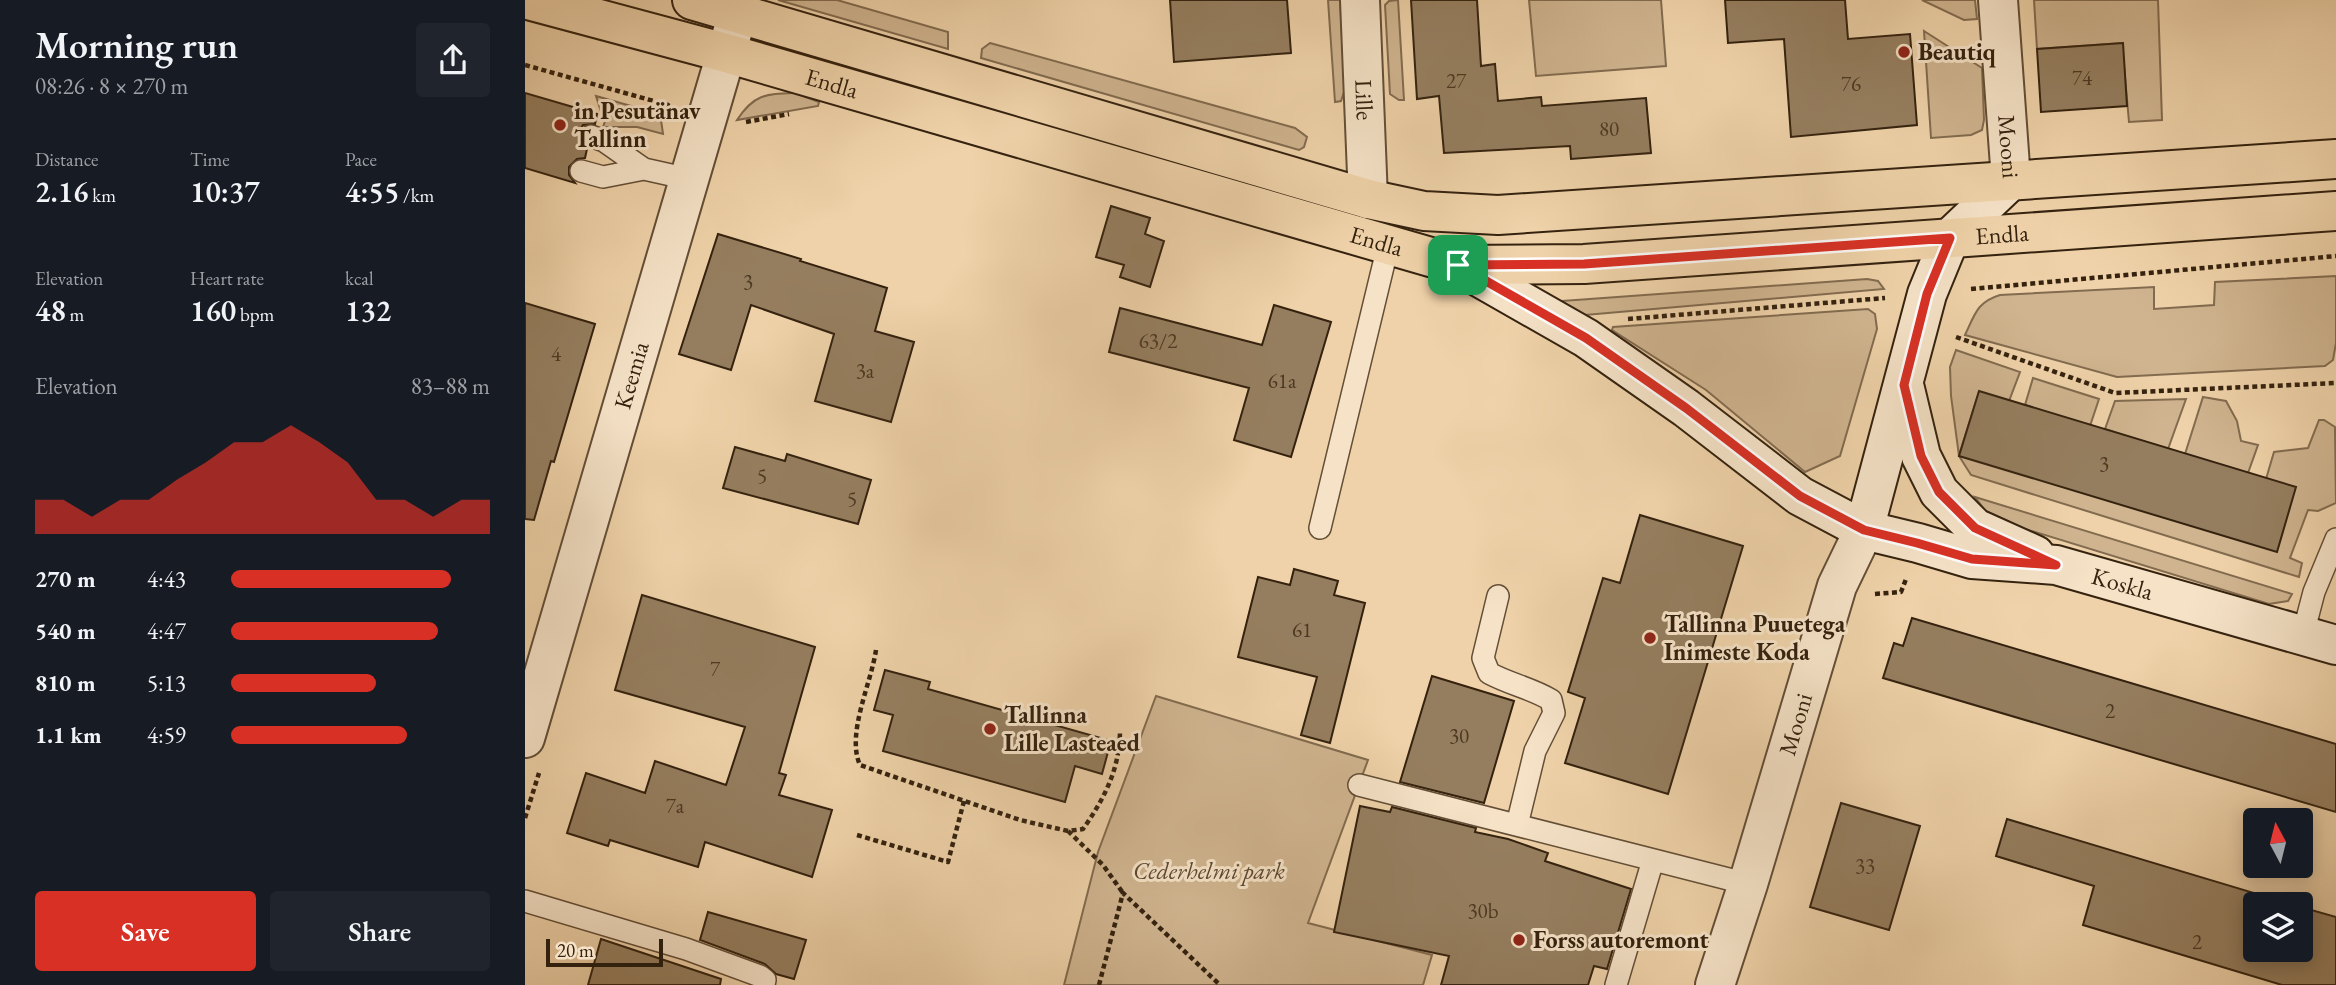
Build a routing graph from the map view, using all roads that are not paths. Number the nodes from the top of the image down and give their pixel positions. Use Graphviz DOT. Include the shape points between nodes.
graph roads {
  1 [pos="528,0"];
  2 [pos="692,0"];
  3 [pos="1360,0"];
  4 [pos="1998,0"];
  5 [pos="738,13"];
  6 [pos="726,54"];
  7 [pos="591,136"];
  8 [pos="2336,159"];
  9 [pos="644,169"];
  10 [pos="581,172"];
  11 [pos="689,179"];
  12 [pos="2011,180"];
  13 [pos="1368,199"];
  14 [pos="2336,211"];
  15 [pos="1950,238"];
  16 [pos="1388,246"];
  17 [pos="1458,265"];
  18 [pos="1904,385"];
  19 [pos="1320,528"];
  20 [pos="1864,530"];
  21 [pos="2334,549"];
  22 [pos="2056,565"];
  23 [pos="1498,596"];
  24 [pos="2319,640"];
  25 [pos="525,738"];
  26 [pos="1359,785"];
  27 [pos="1517,825"];
  28 [pos="1653,859"];
  29 [pos="1748,884"];
  30 [pos="525,901"];
  31 [pos="764,985"];
  32 [pos="1616,985"];
  33 [pos="1715,985"];
  1 -- 6 [label="main road, Endla"];
  2 -- 5 [label="main road, Endla"];
  3 -- 13 [label="street, Lille"];
  4 -- 12 [label="street, Mooni"];
  5 -- 6 [label="street, Keemia"];
  5 -- 13 [label="main road, Endla"];
  6 -- 11 [label="street, Keemia"];
  6 -- 16 [label="main road, Endla"];
  7 -- 9 [label="lane"];
  8 -- 12 [label="main road, Endla"];
  9 -- 10 [label="lane" via="603,177"];
  9 -- 11 [label="lane"];
  11 -- 25 [label="street, Keemia"];
  12 -- 13 [label="main road, Endla" via="1498,215 1424,211"];
  12 -- 15 [label="street, Mooni"];
  14 -- 15 [label="main road, Endla"];
  15 -- 17 [label="main road, Endla" via="1584,264"];
  15 -- 18 [label="street, Mooni" via="1927,294"];
  16 -- 17 [label="main road, Endla"];
  16 -- 19 [label="lane"];
  17 -- 20 [label="street, Koskla" via="1586,338 1800,496"];
  18 -- 20 [label="street, Mooni"];
  18 -- 22 [label="street" via="1921,456 1939,492 1975,528"];
  20 -- 22 [label="street, Koskla" via="1972,559"];
  20 -- 29 [label="street, Mooni" via="1837,586"];
  21 -- 24 [label="lane" via="2314,592"];
  22 -- 24 [label="street, Koskla"];
  23 -- 27 [label="lane" via="1483,658 1489,673 1551,700 1554,713 1535,751"];
  26 -- 27 [label="lane"];
  27 -- 28 [label="lane"];
  28 -- 29 [label="lane"];
  28 -- 32 [label="lane"];
  29 -- 33 [label="street, Mooni"];
  30 -- 31 [label="lane" via="686,949 760,976"];
}
